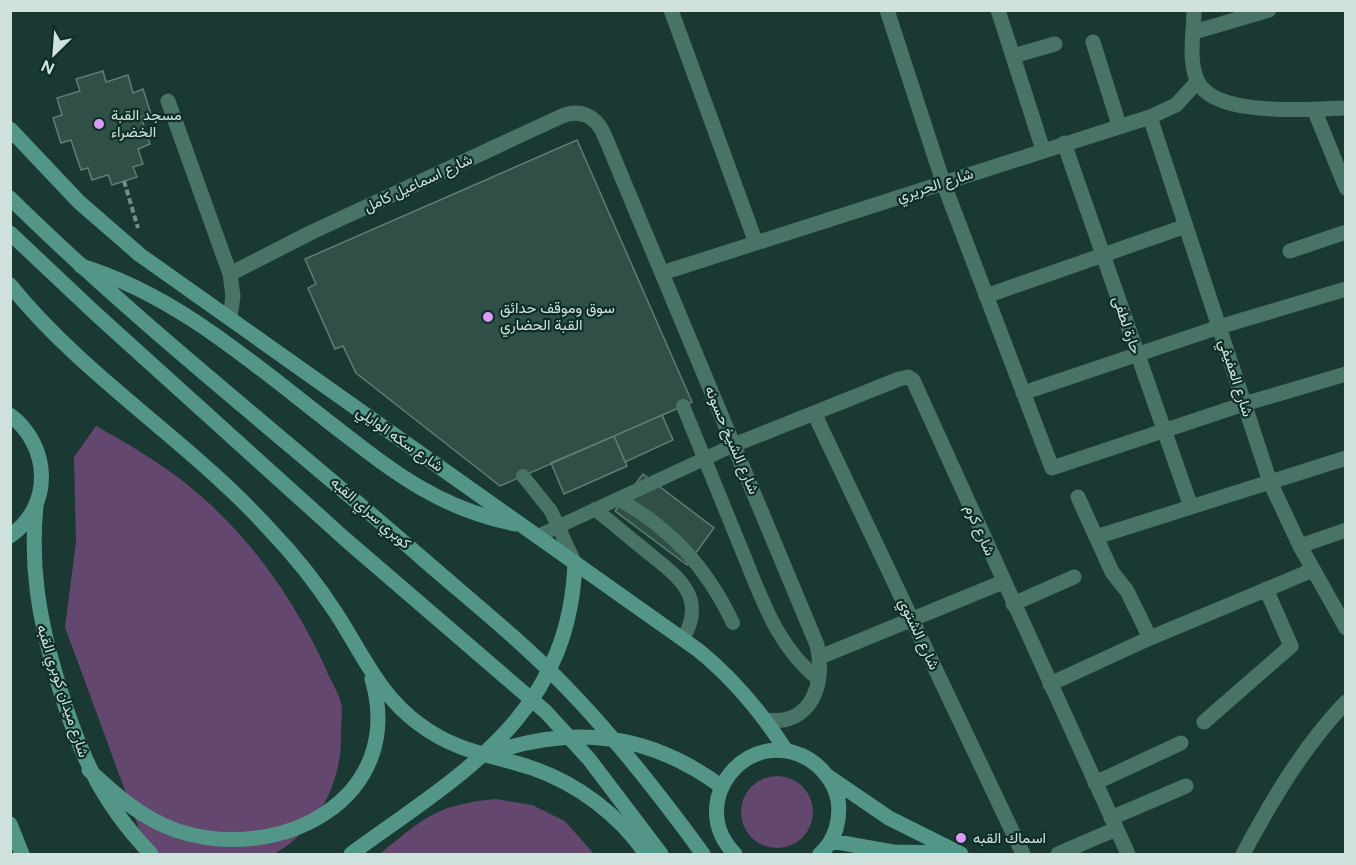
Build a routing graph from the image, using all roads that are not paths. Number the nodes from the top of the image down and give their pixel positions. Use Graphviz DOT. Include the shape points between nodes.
graph roads {
  1 [pos="671,10"];
  2 [pos="887,10"];
  3 [pos="998,10"];
  4 [pos="1194,10"];
  5 [pos="1269,10"];
  6 [pos="1194,32"];
  7 [pos="1093,42"];
  8 [pos="1055,44"];
  9 [pos="1013,56"];
  10 [pos="1197,82"];
  11 [pos="168,101"];
  12 [pos="1346,108"];
  13 [pos="1314,109"];
  14 [pos="1150,117"];
  15 [pos="1119,125"];
  16 [pos="10,129"];
  17 [pos="603,132"];
  18 [pos="1064,143"];
  19 [pos="1043,150"];
  20 [pos="943,182"];
  21 [pos="1346,188"];
  22 [pos="10,198"];
  23 [pos="1186,226"];
  24 [pos="1346,232"];
  25 [pos="10,233"];
  26 [pos="756,243"];
  27 [pos="1290,251"];
  28 [pos="1103,255"];
  29 [pos="78,265"];
  30 [pos="662,273"];
  31 [pos="230,274"];
  32 [pos="10,285"];
  33 [pos="1346,289"];
  34 [pos="986,296"];
  35 [pos="230,318"];
  36 [pos="1219,327"];
  37 [pos="1138,354"];
  38 [pos="1346,374"];
  39 [pos="1023,393"];
  40 [pos="1245,404"];
  41 [pos="683,406"];
  42 [pos="814,413"];
  43 [pos="10,415"];
  44 [pos="1164,430"];
  45 [pos="734,445"];
  46 [pos="1346,458"];
  47 [pos="523,476"];
  48 [pos="1270,482"];
  49 [pos="1078,496"];
  50 [pos="618,499"];
  51 [pos="36,506"];
  52 [pos="1191,507"];
  53 [pos="595,509"];
  54 [pos="523,526"];
  55 [pos="559,526"];
  56 [pos="1346,530"];
  57 [pos="10,536"];
  58 [pos="538,536"];
  59 [pos="1096,537"];
  60 [pos="1300,546"];
  61 [pos="575,563"];
  62 [pos="1313,570"];
  63 [pos="1074,577"];
  64 [pos="1003,582"];
  65 [pos="1266,589"];
  66 [pos="1013,604"];
  67 [pos="912,619"];
  68 [pos="733,623"];
  69 [pos="1346,628"];
  70 [pos="1150,638"];
  71 [pos="683,639"];
  72 [pos="820,657"];
  73 [pos="370,673"];
  74 [pos="819,680"];
  75 [pos="1050,684"];
  76 [pos="1346,702"];
  77 [pos="766,720"];
  78 [pos="1204,722"];
  79 [pos="1181,744"];
  80 [pos="786,750"];
  81 [pos="482,756"];
  82 [pos="89,770"];
  83 [pos="827,775"];
  84 [pos="1095,783"];
  85 [pos="1186,786"];
  86 [pos="722,787"];
  87 [pos="1114,823"];
  88 [pos="10,824"];
  89 [pos="825,850"];
  90 [pos="958,854"];
  91 [pos="22,855"];
  92 [pos="152,855"];
  93 [pos="351,855"];
  94 [pos="646,855"];
  95 [pos="662,855"];
  96 [pos="703,855"];
  97 [pos="735,855"];
  98 [pos="1023,855"];
  99 [pos="1058,855"];
  100 [pos="1128,855"];
  101 [pos="1243,855"];
  1 -- 26 [label="street"];
  2 -- 20 [label="street"];
  3 -- 9 [label="street"];
  4 -- 6 [label="street"];
  5 -- 6 [label="street"];
  6 -- 10 [label="street" via="1192,65"];
  7 -- 15 [label="street"];
  8 -- 9 [label="street"];
  9 -- 19 [label="street"];
  10 -- 13 [label="street" via="1224,103"];
  10 -- 14 [label="street, شارع الحريري" via="1176,105"];
  11 -- 31 [label="street"];
  12 -- 13 [label="street"];
  13 -- 21 [label="street"];
  14 -- 15 [label="street, شارع الحريري"];
  14 -- 23 [label="street, شارع العفيفي"];
  15 -- 18 [label="street, شارع الحريري"];
  16 -- 35 [label="main road, شارع سكه الوايلي" via="79,202 140,255"];
  17 -- 30 [label="street, شارع الشيخ حسونه"];
  17 -- 31 [label="street, شارع اسماعيل كامل" via="584,113 562,116"];
  18 -- 19 [label="street, شارع الحريري"];
  18 -- 28 [label="street, حارة لطفى"];
  19 -- 20 [label="street, شارع الحريري"];
  20 -- 26 [label="street, شارع الحريري"];
  20 -- 34 [label="street"];
  22 -- 29 [label="main road, كوبري سراي القبه, bridge"];
  23 -- 28 [label="street"];
  23 -- 36 [label="street, شارع العفيفي"];
  24 -- 27 [label="street"];
  25 -- 95 [label="main road, bridge" via="345,539 546,712 589,759"];
  26 -- 30 [label="street, شارع الحريري"];
  28 -- 34 [label="street"];
  28 -- 37 [label="street, حارة لطفى"];
  29 -- 54 [label="main road, bridge" via="137,288 203,328 418,489 469,513"];
  29 -- 96 [label="main road, كوبري سراي القبه, bridge" via="521,644 601,724"];
  30 -- 45 [label="street, شارع الشيخ حسونه"];
  31 -- 35 [label="street"];
  32 -- 73 [label="main road" via="77,357 270,529 315,583"];
  33 -- 36 [label="street"];
  34 -- 39 [label="street"];
  35 -- 54 [label="main road, شارع سكه الوايلي"];
  36 -- 37 [label="street"];
  36 -- 40 [label="street, شارع العفيفي"];
  37 -- 39 [label="street"];
  37 -- 44 [label="street, حارة لطفى"];
  38 -- 40 [label="street"];
  39 -- 44 [label="street" via="1054,469"];
  40 -- 44 [label="street"];
  40 -- 48 [label="street, شارع العفيفي"];
  41 -- 74 [label="lane, bridge" via="779,637"];
  42 -- 45 [label="street, شارع كرم"];
  42 -- 64 [label="street, شارع كرم" via="902,378 913,380"];
  42 -- 67 [label="street, شارع الشتوي"];
  43 -- 51 [label="main road, شارع ميدان كوبري القبه" via="29,433 41,461 42,484"];
  44 -- 52 [label="street, حارة لطفى"];
  45 -- 50 [label="lane"];
  45 -- 72 [label="street, شارع الشيخ حسونه"];
  46 -- 48 [label="street"];
  47 -- 55 [label="lane"];
  48 -- 52 [label="street"];
  48 -- 60 [label="street, شارع العفيفي"];
  49 -- 59 [label="street"];
  50 -- 53 [label="lane"];
  50 -- 68 [label="lane" via="655,522 687,550 713,585"];
  51 -- 57 [label="main road"];
  51 -- 82 [label="main road, شارع ميدان كوبري القبه" via="33,558 38,610 68,716"];
  52 -- 59 [label="street"];
  53 -- 55 [label="lane"];
  53 -- 71 [label="lane" via="683,583 692,611"];
  54 -- 58 [label="main road, شارع سكه الوايلي"];
  55 -- 58 [label="lane"];
  55 -- 61 [label="lane"];
  56 -- 60 [label="street"];
  58 -- 61 [label="main road, شارع سكه الوايلي"];
  59 -- 70 [label="street"];
  60 -- 62 [label="street, شارع العفيفي"];
  61 -- 71 [label="main road, شارع سكه الوايلي"];
  61 -- 81 [label="main road" via="571,607 550,670 527,708"];
  62 -- 65 [label="street"];
  62 -- 69 [label="street, شارع العفيفي"];
  63 -- 66 [label="street"];
  64 -- 66 [label="street, شارع كرم"];
  64 -- 67 [label="street"];
  65 -- 70 [label="street"];
  65 -- 78 [label="street" via="1291,646"];
  66 -- 75 [label="street, شارع كرم"];
  67 -- 72 [label="street"];
  67 -- 98 [label="street, شارع الشتوي"];
  70 -- 75 [label="street"];
  71 -- 77 [label="main road, شارع سكه الوايلي" via="719,667"];
  72 -- 74 [label="street, شارع الشيخ حسونه"];
  73 -- 81 [label="main road" via="418,724 459,748"];
  73 -- 82 [label="main road" via="378,721 366,768 336,807 294,831 248,840 201,837 178,831 136,811"];
  74 -- 77 [label="street, شارع الشيخ حسونه" via="803,711 786,720"];
  75 -- 84 [label="street, شارع كرم"];
  76 -- 101 [label="street" via="1298,760"];
  77 -- 80 [label="main road, شارع سكه الوايلي"];
  79 -- 84 [label="street"];
  80 -- 83 [label="main road" via="808,759"];
  80 -- 86 [label="main road" via="748,758 737,765"];
  81 -- 86 [label="main road" via="548,738 595,736 662,752"];
  81 -- 93 [label="main road"];
  81 -- 94 [label="main road" via="534,769 581,792 622,825"];
  82 -- 92 [label="main road, شارع ميدان كوبري القبه" via="111,808"];
  83 -- 89 [label="main road" via="839,808 836,831"];
  83 -- 90 [label="main road" via="889,818"];
  84 -- 87 [label="street, شارع كرم"];
  85 -- 87 [label="street"];
  86 -- 97 [label="main road" via="718,826"];
  87 -- 99 [label="street"];
  87 -- 100 [label="street, شارع كرم"];
  88 -- 91 [label="main road"];
  89 -- 90 [label="main road"];
}
